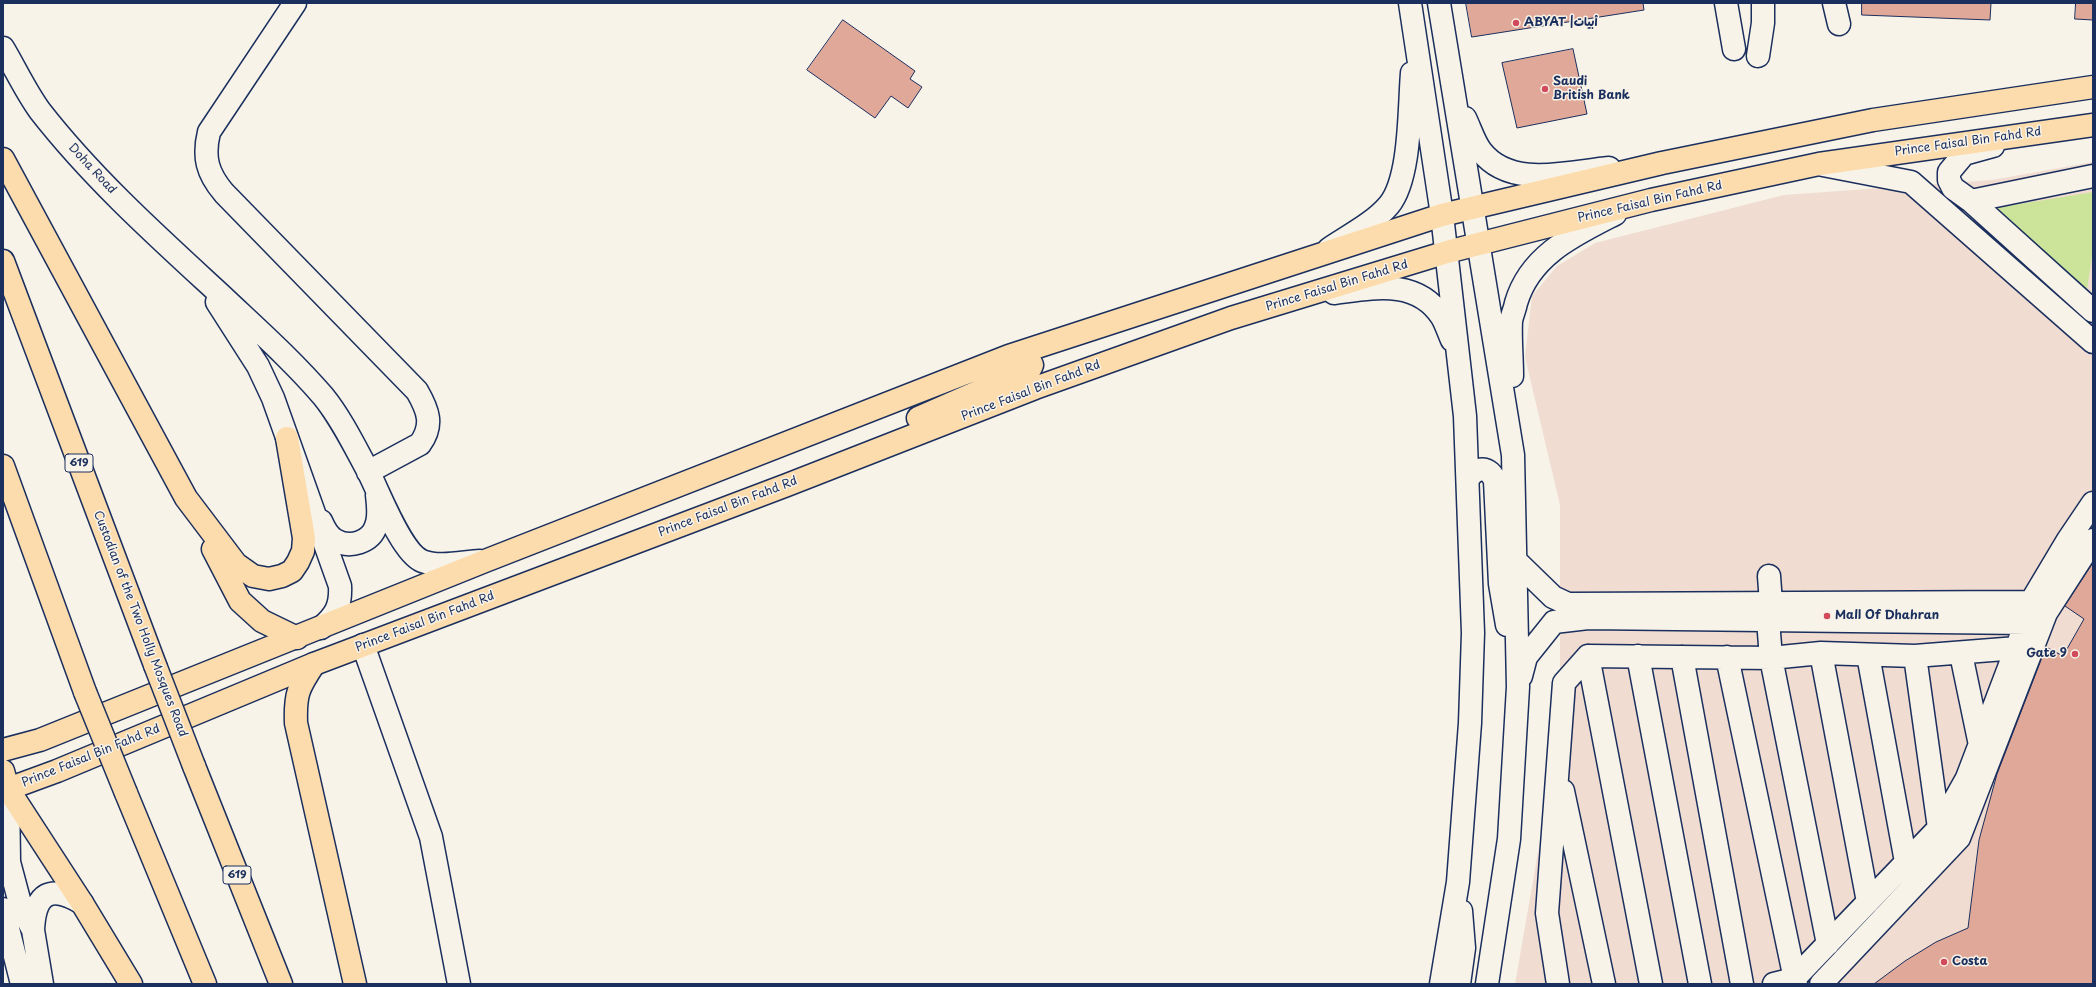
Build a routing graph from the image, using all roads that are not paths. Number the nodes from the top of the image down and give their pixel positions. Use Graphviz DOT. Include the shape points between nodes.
graph roads {
  1 [pos="295,3"];
  2 [pos="1410,3"];
  3 [pos="1439,3"];
  4 [pos="1726,3"];
  5 [pos="1763,3"];
  6 [pos="1834,3"];
  7 [pos="1839,24"];
  8 [pos="1415,36"];
  9 [pos="3,48"];
  10 [pos="1734,50"];
  11 [pos="1758,56"];
  12 [pos="2093,86"];
  13 [pos="1453,92"];
  14 [pos="2093,125"];
  15 [pos="2058,129"];
  16 [pos="3,159"];
  17 [pos="1662,163"];
  18 [pos="1819,164"];
  19 [pos="2093,176"];
  20 [pos="1949,180"];
  21 [pos="1971,201"];
  22 [pos="1936,204"];
  23 [pos="1632,205"];
  24 [pos="1472,208"];
  25 [pos="1442,215"];
  26 [pos="1480,244"];
  27 [pos="1447,252"];
  28 [pos="1320,255"];
  29 [pos="3,262"];
  30 [pos="200,276"];
  31 [pos="1294,299"];
  32 [pos="2093,311"];
  33 [pos="2088,330"];
  34 [pos="1010,356"];
  35 [pos="1459,356"];
  36 [pos="287,438"];
  37 [pos="1513,455"];
  38 [pos="3,466"];
  39 [pos="368,472"];
  40 [pos="1468,479"];
  41 [pos="787,485"];
  42 [pos="377,492"];
  43 [pos="307,495"];
  44 [pos="186,498"];
  45 [pos="2093,503"];
  46 [pos="2093,540"];
  47 [pos="485,561"];
  48 [pos="1517,562"];
  49 [pos="1769,576"];
  50 [pos="2054,583"];
  51 [pos="2038,608"];
  52 [pos="1769,612"];
  53 [pos="2026,623"];
  54 [pos="321,628"];
  55 [pos="297,638"];
  56 [pos="363,645"];
  57 [pos="2017,648"];
  58 [pos="1821,653"];
  59 [pos="1868,654"];
  60 [pos="1961,654"];
  61 [pos="1588,656"];
  62 [pos="1638,656"];
  63 [pos="1915,656"];
  64 [pos="1682,657"];
  65 [pos="1727,657"];
  66 [pos="1771,658"];
  67 [pos="314,664"];
  68 [pos="1518,687"];
  69 [pos="1980,745"];
  70 [pos="3,750"];
  71 [pos="1558,766"];
  72 [pos="5,783"];
  73 [pos="1939,828"];
  74 [pos="1959,838"];
  75 [pos="1906,862"];
  76 [pos="1458,882"];
  77 [pos="1868,902"];
  78 [pos="82,903"];
  79 [pos="3,909"];
  80 [pos="33,930"];
  81 [pos="1828,944"];
  82 [pos="1788,982"];
  83 [pos="22,984"];
  84 [pos="42,984"];
  85 [pos="131,984"];
  86 [pos="205,984"];
  87 [pos="281,984"];
  88 [pos="355,984"];
  89 [pos="459,984"];
  90 [pos="1441,984"];
  91 [pos="1459,984"];
  92 [pos="1486,984"];
  93 [pos="1558,984"];
  94 [pos="1604,984"];
  95 [pos="1651,984"];
  96 [pos="1700,984"];
  97 [pos="1742,984"];
  98 [pos="1821,984"];
  1 -- 39 [label="street" via="210,132 205,147 206,159 215,182 224,193 417,391 424,403 429,415 429,426 420,444"];
  2 -- 8 [label="street"];
  3 -- 13 [label="street"];
  4 -- 10 [label="street"];
  5 -- 11 [label="street"];
  6 -- 7 [label="street"];
  8 -- 25 [label="street"];
  8 -- 28 [label="street" via="1405,162 1394,197 1381,213"];
  9 -- 30 [label="street, Doha Road" via="39,110 91,170"];
  12 -- 17 [label="main road" via="1873,120"];
  13 -- 17 [label="street" via="1480,150 1489,160 1514,174 1528,176"];
  13 -- 24 [label="street"];
  14 -- 15 [label="main road, Prince Faisal Bin Fahd Rd"];
  15 -- 18 [label="main road, Prince Faisal Bin Fahd Rd"];
  15 -- 20 [label="street" via="1964,154 1949,172"];
  16 -- 44 [label="main road"];
  17 -- 24 [label="main road"];
  18 -- 22 [label="street" via="1911,182"];
  18 -- 23 [label="main road, Prince Faisal Bin Fahd Rd"];
  19 -- 21 [label="street"];
  20 -- 21 [label="street" via="1953,188"];
  20 -- 22 [label="street"];
  21 -- 32 [label="street"];
  22 -- 33 [label="street"];
  23 -- 26 [label="main road, Prince Faisal Bin Fahd Rd"];
  23 -- 37 [label="street" via="1553,248 1535,266 1520,290 1511,320"];
  24 -- 25 [label="main road"];
  24 -- 26 [label="street"];
  25 -- 27 [label="street"];
  25 -- 28 [label="main road"];
  26 -- 27 [label="main road, Prince Faisal Bin Fahd Rd"];
  26 -- 37 [label="street"];
  27 -- 31 [label="main road, Prince Faisal Bin Fahd Rd"];
  27 -- 35 [label="street"];
  28 -- 34 [label="main road"];
  29 -- 87 [label="main road, Custodian of the Two Holly Mosques Road / 619, bridge" via="155,665"];
  30 -- 36 [label="street" via="258,366"];
  30 -- 39 [label="street" via="297,365 330,404"];
  31 -- 35 [label="street" via="1382,286 1417,294 1442,317"];
  31 -- 41 [label="main road, Prince Faisal Bin Fahd Rd" via="1231,318 1035,388"];
  34 -- 41 [label="main road" via="1029,358 1032,365 1030,369 889,430"];
  34 -- 47 [label="main road"];
  35 -- 40 [label="street"];
  36 -- 43 [label="street"];
  36 -- 44 [label="main road" via="304,538 303,551 292,571 269,579 253,576 236,564"];
  37 -- 48 [label="street"];
  38 -- 86 [label="main road, bridge" via="85,692"];
  39 -- 42 [label="street"];
  40 -- 68 [label="street" via="1477,469 1483,469 1489,470 1495,481 1500,584"];
  40 -- 76 [label="street" via="1473,633 1470,723"];
  41 -- 56 [label="main road, Prince Faisal Bin Fahd Rd"];
  42 -- 43 [label="street" via="379,516 376,526 369,537 356,544 344,544 326,532"];
  42 -- 47 [label="street" via="407,547 422,561 434,564"];
  43 -- 54 [label="street" via="340,586 337,613"];
  44 -- 55 [label="main road" via="240,601 262,621"];
  45 -- 50 [label="street"];
  46 -- 50 [label="street"];
  47 -- 54 [label="main road"];
  48 -- 52 [label="street" via="1553,597 1568,604"];
  48 -- 68 [label="street"];
  49 -- 52 [label="street"];
  50 -- 51 [label="street"];
  51 -- 52 [label="street"];
  51 -- 53 [label="street"];
  51 -- 74 [label="street"];
  52 -- 53 [label="street"];
  52 -- 66 [label="street"];
  52 -- 68 [label="street" via="1588,618 1554,622 1526,657"];
  53 -- 57 [label="street"];
  54 -- 55 [label="main road"];
  55 -- 70 [label="main road" via="40,740"];
  56 -- 67 [label="main road, Prince Faisal Bin Fahd Rd"];
  56 -- 89 [label="street" via="431,837"];
  57 -- 60 [label="street"];
  57 -- 69 [label="street"];
  58 -- 59 [label="street"];
  58 -- 66 [label="street"];
  58 -- 77 [label="street"];
  59 -- 63 [label="street"];
  59 -- 75 [label="street"];
  60 -- 63 [label="street"];
  60 -- 69 [label="street"];
  61 -- 62 [label="street"];
  61 -- 71 [label="street" via="1564,683"];
  61 -- 95 [label="street"];
  62 -- 64 [label="street"];
  62 -- 96 [label="street"];
  63 -- 73 [label="street"];
  64 -- 65 [label="street"];
  64 -- 97 [label="street"];
  65 -- 66 [label="street"];
  65 -- 82 [label="street"];
  66 -- 81 [label="street"];
  67 -- 72 [label="main road, Prince Faisal Bin Fahd Rd" via="65,768"];
  67 -- 88 [label="main road" via="300,685 296,697 296,723"];
  68 -- 92 [label="street" via="1510,839"];
  69 -- 73 [label="street" via="1967,778"];
  71 -- 93 [label="street" via="1547,912"];
  71 -- 94 [label="street"];
  72 -- 78 [label="main road"];
  72 -- 80 [label="street" via="9,862 21,907"];
  73 -- 74 [label="street"];
  73 -- 75 [label="street"];
  74 -- 98 [label="street"];
  75 -- 77 [label="street"];
  76 -- 90 [label="street"];
  76 -- 91 [label="street" via="1464,948"];
  77 -- 81 [label="street"];
  78 -- 80 [label="street" via="60,893 50,894 42,899 34,913"];
  78 -- 85 [label="main road"];
  79 -- 83 [label="street"];
  80 -- 84 [label="street"];
  81 -- 82 [label="street"];
}
